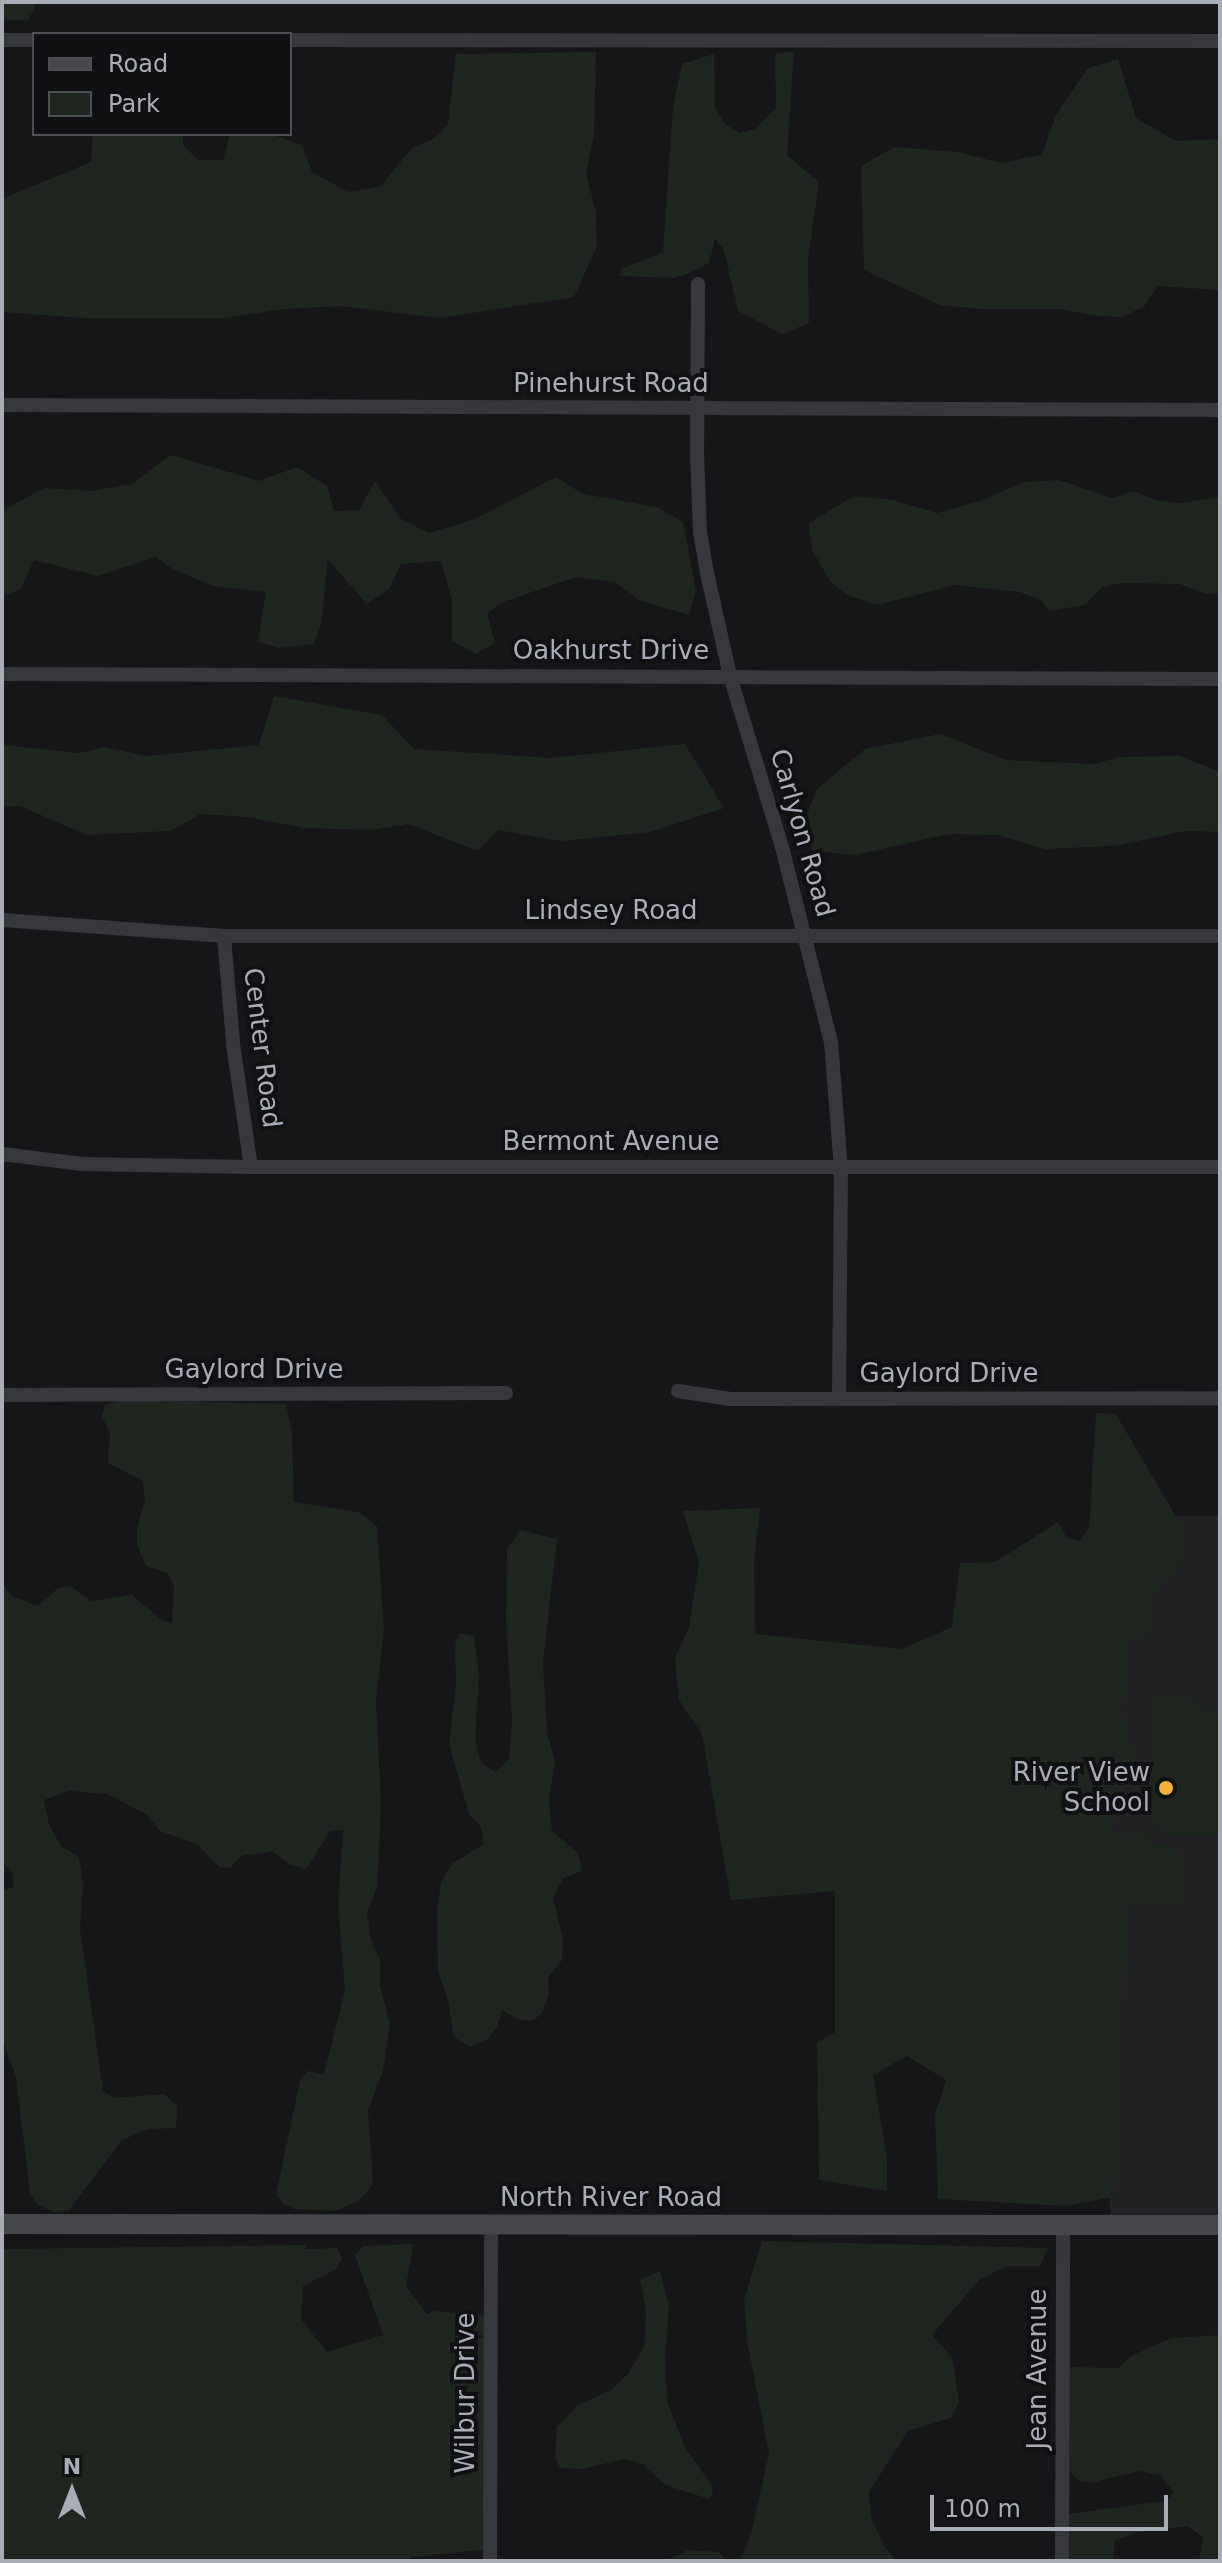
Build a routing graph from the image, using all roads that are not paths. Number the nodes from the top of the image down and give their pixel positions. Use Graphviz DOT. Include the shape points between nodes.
graph roads {
  1 [pos="2,40"];
  2 [pos="32,40"];
  3 [pos="292,40"];
  4 [pos="1220,41"];
  5 [pos="698,284"];
  6 [pos="2,405"];
  7 [pos="698,408"];
  8 [pos="1220,410"];
  9 [pos="2,674"];
  10 [pos="730,676"];
  11 [pos="1220,679"];
  12 [pos="2,920"];
  13 [pos="806,935"];
  14 [pos="224,936"];
  15 [pos="1220,936"];
  16 [pos="2,1154"];
  17 [pos="251,1167"];
  18 [pos="1220,1167"];
  19 [pos="841,1168"];
  20 [pos="678,1391"];
  21 [pos="506,1393"];
  22 [pos="2,1395"];
  23 [pos="839,1397"];
  24 [pos="1220,1398"];
  25 [pos="2,2224"];
  26 [pos="491,2224"];
  27 [pos="1063,2224"];
  28 [pos="1220,2225"];
  29 [pos="490,2561"];
  30 [pos="1062,2561"];
  1 -- 2 [label="street"];
  3 -- 4 [label="street"];
  5 -- 7 [label="street, Carlyon Road"];
  6 -- 7 [label="street, Pinehurst Road"];
  7 -- 8 [label="street, Pinehurst Road"];
  7 -- 10 [label="street, Carlyon Road" via="700,532"];
  9 -- 10 [label="street, Oakhurst Drive"];
  10 -- 11 [label="street, Oakhurst Drive"];
  10 -- 13 [label="street, Carlyon Road"];
  12 -- 14 [label="street, Lindsey Road"];
  13 -- 14 [label="street, Lindsey Road"];
  13 -- 15 [label="street, Lindsey Road"];
  13 -- 19 [label="street, Carlyon Road" via="831,1042"];
  14 -- 17 [label="street, Center Road"];
  16 -- 17 [label="street, Bermont Avenue" via="82,1164"];
  17 -- 19 [label="street, Bermont Avenue"];
  18 -- 19 [label="street, Bermont Avenue"];
  19 -- 23 [label="street, Carlyon Road"];
  20 -- 23 [label="street, Gaylord Drive" via="730,1399"];
  21 -- 22 [label="street, Gaylord Drive"];
  23 -- 24 [label="street, Gaylord Drive"];
  25 -- 26 [label="street, North River Road"];
  26 -- 27 [label="street, North River Road"];
  26 -- 29 [label="street, Wilbur Drive"];
  27 -- 28 [label="street, North River Road"];
  27 -- 30 [label="street, Jean Avenue"];
}
